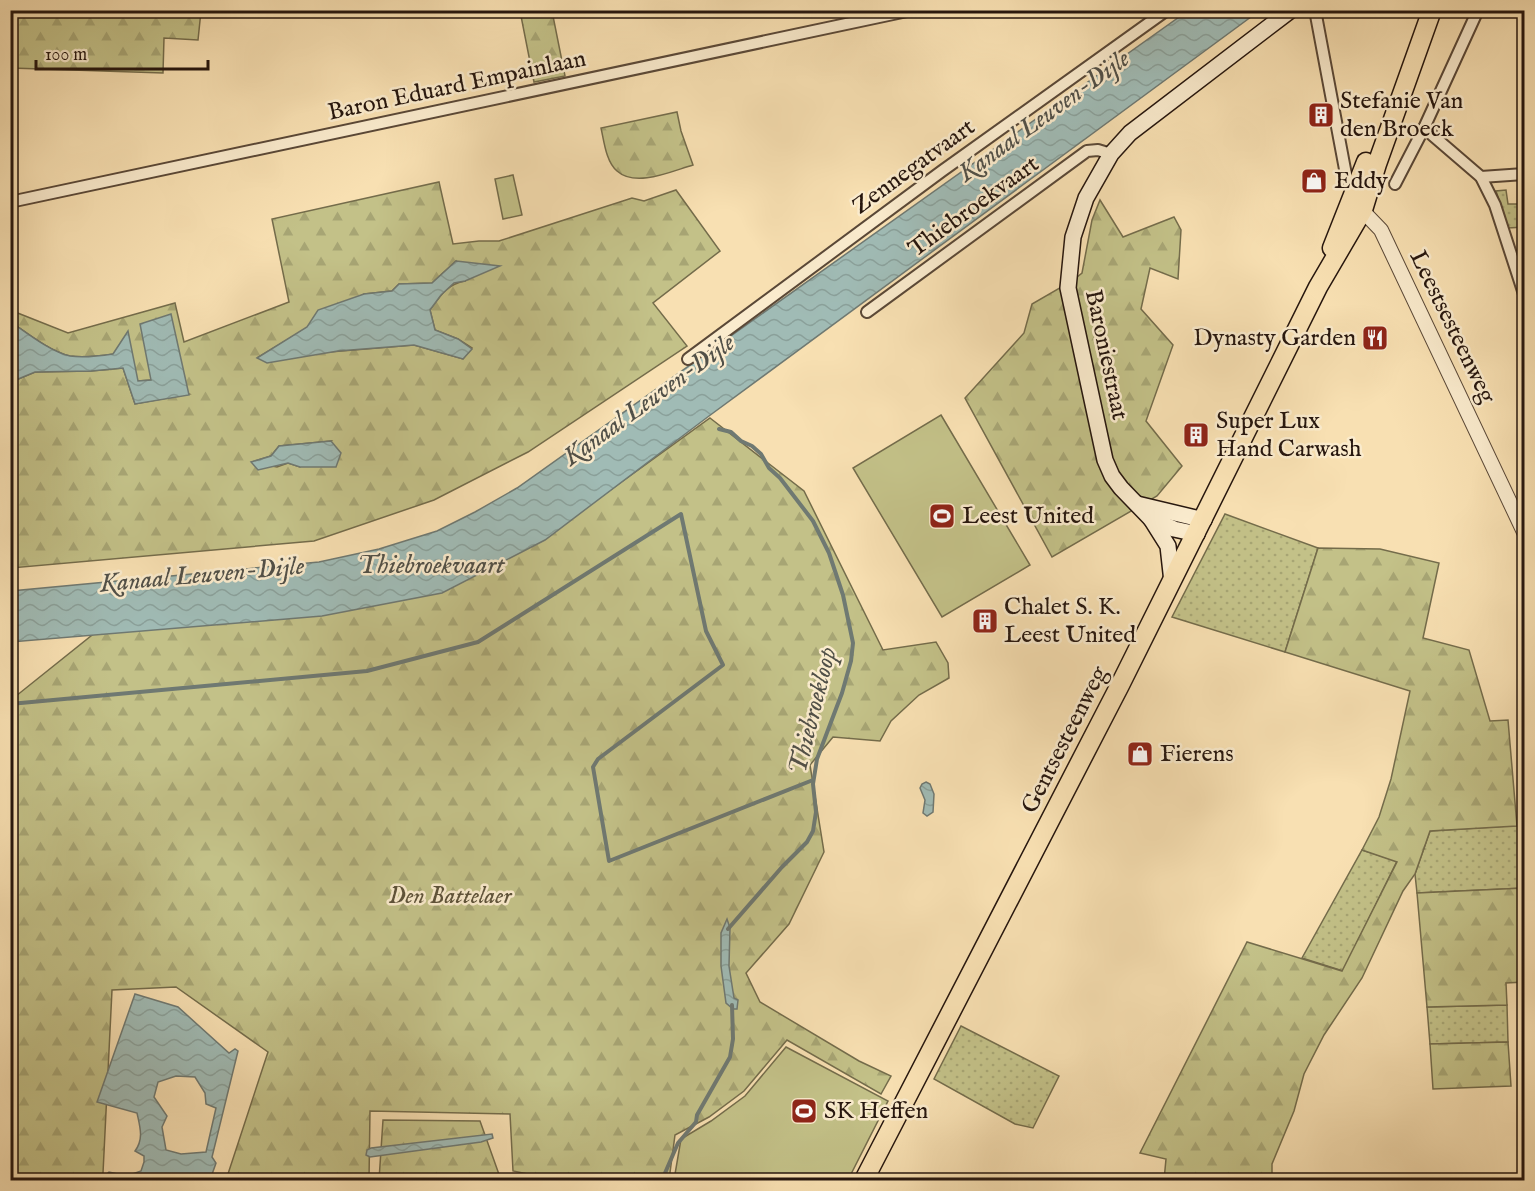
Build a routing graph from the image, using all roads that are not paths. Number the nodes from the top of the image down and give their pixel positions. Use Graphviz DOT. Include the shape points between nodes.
graph roads {
  1 [pos="912,10"];
  2 [pos="1167,10"];
  3 [pos="1291,10"];
  4 [pos="1315,10"];
  5 [pos="1419,10"];
  6 [pos="1432,10"];
  7 [pos="1478,10"];
  8 [pos="1424,128"];
  9 [pos="1111,154"];
  10 [pos="1524,174"];
  11 [pos="1481,177"];
  12 [pos="1347,180"];
  13 [pos="1395,184"];
  14 [pos="10,202"];
  15 [pos="1357,206"];
  16 [pos="1519,261"];
  17 [pos="1524,294"];
  18 [pos="867,312"];
  19 [pos="688,359"];
  20 [pos="1137,504"];
  21 [pos="1151,519"];
  22 [pos="1201,527"];
  23 [pos="1524,532"];
  24 [pos="1172,582"];
  25 [pos="864,1180"];
  1 -- 14 [label="street, Baron Eduard Empainlaan"];
  2 -- 19 [label="street, Zennegatvaart"];
  3 -- 9 [label="main road, Baroniestraat" via="1130,133"];
  4 -- 12 [label="street"];
  5 -- 15 [label="main road, Gentsesteenweg"];
  6 -- 15 [label="main road, Gentsesteenweg" via="1377,164"];
  7 -- 8 [label="street"];
  8 -- 11 [label="street"];
  8 -- 13 [label="street"];
  9 -- 18 [label="street, Thiebroekvaart" via="1087,151"];
  9 -- 20 [label="main road, Baroniestraat" via="1095,178 1079,217 1068,288 1105,460 1112,476"];
  10 -- 11 [label="street"];
  11 -- 16 [label="street"];
  15 -- 22 [label="main road, Gentsesteenweg" via="1337,234 1318,287"];
  15 -- 23 [label="street, Leestsesteenweg" via="1381,231"];
  16 -- 17 [label="street"];
  20 -- 21 [label="main road, Baroniestraat"];
  20 -- 22 [label="main road"];
  21 -- 22 [label="main road, Baroniestraat" via="1174,529"];
  21 -- 24 [label="main road" via="1168,546"];
  22 -- 24 [label="main road, Gentsesteenweg"];
  24 -- 25 [label="main road, Gentsesteenweg"];
}
